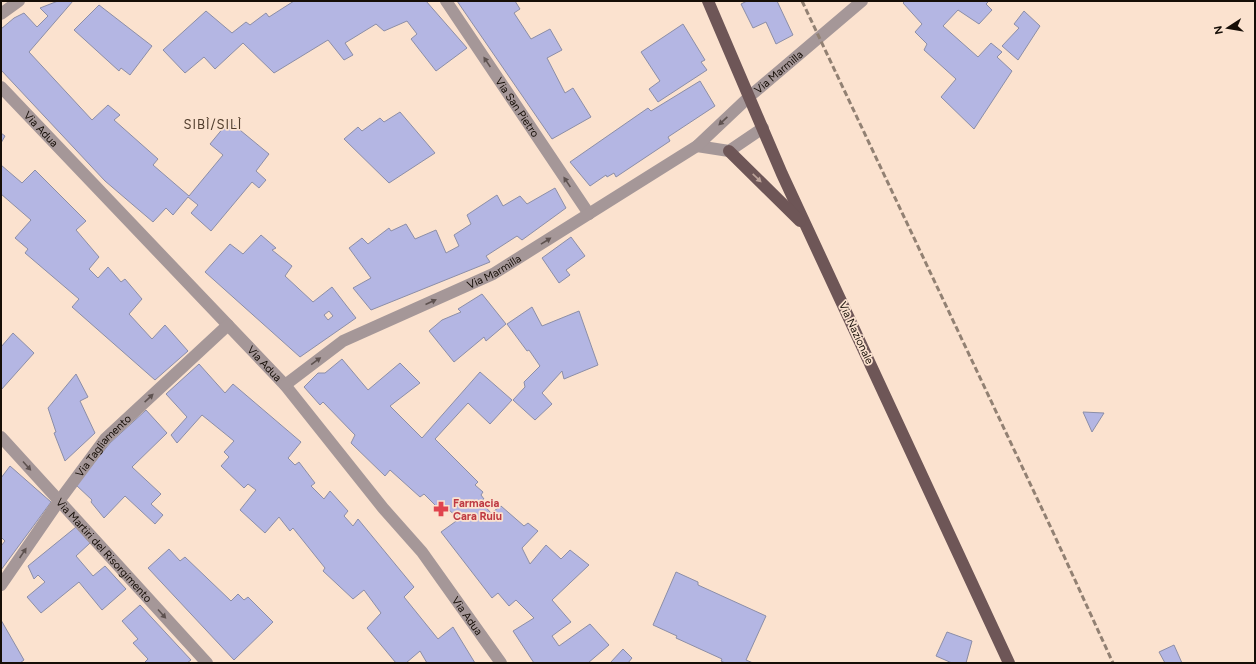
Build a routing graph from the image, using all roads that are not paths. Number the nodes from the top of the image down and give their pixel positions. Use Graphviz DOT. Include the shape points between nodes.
graph roads {
  1 [pos="20,1"];
  2 [pos="446,1"];
  3 [pos="708,1"];
  4 [pos="862,1"];
  5 [pos="1,14"];
  6 [pos="1,87"];
  7 [pos="750,96"];
  8 [pos="763,128"];
  9 [pos="697,146"];
  10 [pos="729,151"];
  11 [pos="589,214"];
  12 [pos="808,229"];
  13 [pos="228,325"];
  14 [pos="285,385"];
  15 [pos="1,437"];
  16 [pos="59,500"];
  17 [pos="1,585"];
  18 [pos="207,663"];
  19 [pos="501,663"];
  20 [pos="1009,663"];
  1 -- 5 [label="street"];
  11 -- 2 [label="street, Via San Pietro, one-way"];
  3 -- 7 [label="main road, Via Nazionale"];
  4 -- 7 [label="street, Via Marmilla"];
  6 -- 13 [label="street, Via Adua"];
  7 -- 8 [label="main road, Via Nazionale"];
  7 -- 9 [label="street, Via Marmilla, one-way"];
  8 -- 10 [label="street"];
  8 -- 12 [label="main road, Via Nazionale"];
  9 -- 10 [label="street"];
  9 -- 11 [label="street, Via Marmilla"];
  10 -- 12 [label="main road, one-way"];
  14 -- 11 [label="street, Via Marmilla, one-way" via="343,342 493,274"];
  12 -- 20 [label="main road, Via Nazionale"];
  13 -- 14 [label="street, Via Adua"];
  16 -- 13 [label="street, Via Tagliamento, one-way" via="106,439"];
  14 -- 19 [label="street, Via Adua" via="383,508 422,552"];
  15 -- 16 [label="street, Via Martiri del Risorgimento, one-way"];
  17 -- 16 [label="street, Via Tagliamento, one-way"];
  16 -- 18 [label="street, Via Martiri del Risorgimento, one-way"];
}
